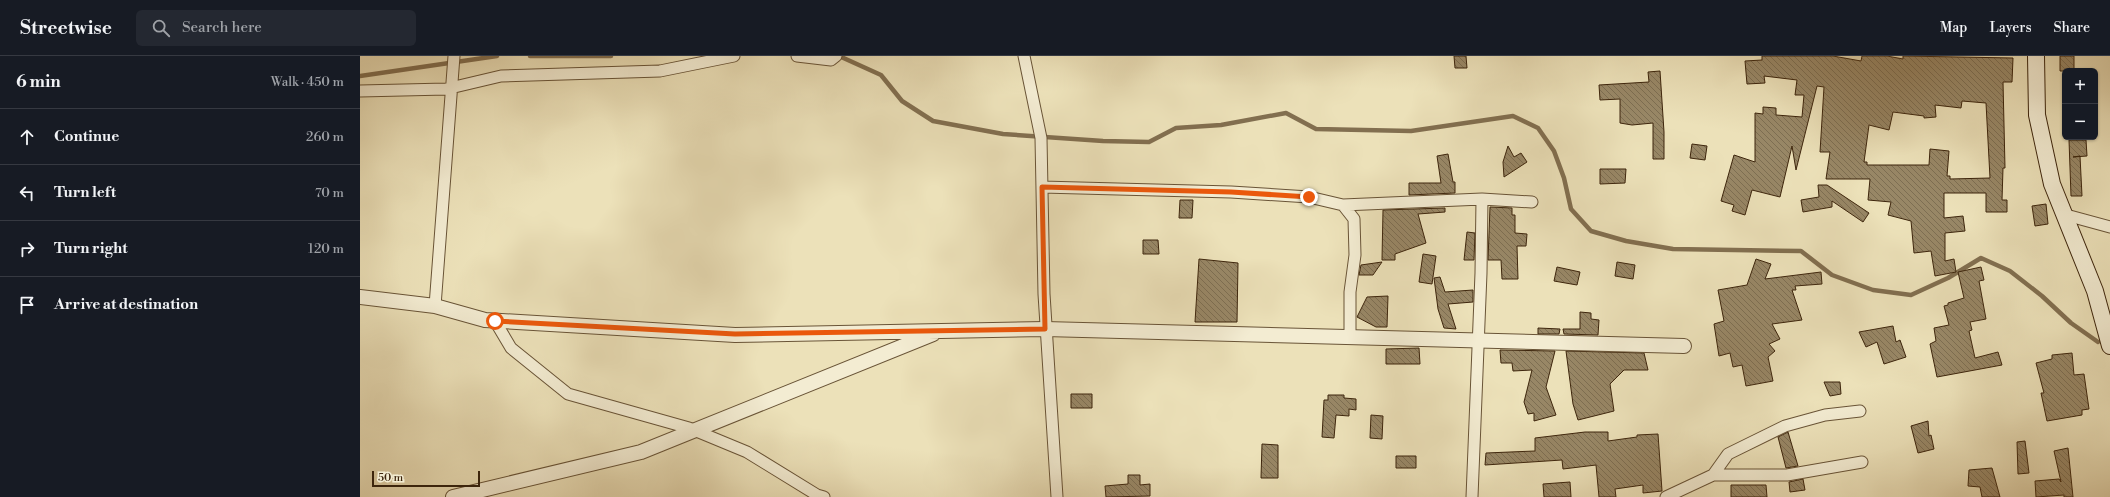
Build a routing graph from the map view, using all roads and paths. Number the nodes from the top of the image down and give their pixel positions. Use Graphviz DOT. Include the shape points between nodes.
graph roads {
  1 [pos="454,56"];
  2 [pos="734,56"];
  3 [pos="797,56"];
  4 [pos="1024,56"];
  5 [pos="2036,56"];
  6 [pos="834,58"];
  7 [pos="452,88"];
  8 [pos="360,91"];
  9 [pos="1042,187"];
  10 [pos="1482,199"];
  11 [pos="1532,202"];
  12 [pos="1343,205"];
  13 [pos="2066,216"];
  14 [pos="2110,227"];
  15 [pos="360,297"];
  16 [pos="435,306"];
  17 [pos="495,321"];
  18 [pos="1045,329"];
  19 [pos="940,331"];
  20 [pos="1350,336"];
  21 [pos="1479,339"];
  22 [pos="1684,346"];
  23 [pos="2110,346"];
  24 [pos="1860,411"];
  25 [pos="695,430"];
  26 [pos="1862,462"];
  27 [pos="1713,475"];
  28 [pos="453,497"];
  29 [pos="824,497"];
  30 [pos="1057,497"];
  31 [pos="1472,497"];
  32 [pos="1666,497"];
  1 -- 7 [label="street"];
  2 -- 7 [label="street" via="660,71 501,76"];
  3 -- 6 [label="street"];
  4 -- 9 [label="street" via="1041,138"];
  5 -- 13 [label="main road" via="2037,115 2052,184"];
  7 -- 8 [label="street"];
  7 -- 16 [label="street"];
  9 -- 12 [label="street" via="1231,192 1309,197"];
  9 -- 18 [label="street"];
  10 -- 11 [label="street"];
  10 -- 12 [label="street"];
  10 -- 21 [label="street"];
  12 -- 20 [label="street" via="1354,219 1355,254 1350,292"];
  13 -- 14 [label="street"];
  13 -- 23 [label="main road" via="2095,291"];
  15 -- 16 [label="street"];
  16 -- 17 [label="street"];
  17 -- 19 [label="street" via="735,334"];
  17 -- 25 [label="street" via="511,348 568,394"];
  18 -- 19 [label="street"];
  18 -- 20 [label="street"];
  18 -- 30 [label="street"];
  19 -- 25 [label="street"];
  20 -- 21 [label="street"];
  21 -- 22 [label="street"];
  21 -- 31 [label="street"];
  24 -- 27 [label="street" via="1825,415 1785,426 1728,454"];
  25 -- 28 [label="street" via="641,452"];
  25 -- 29 [label="street" via="747,452"];
  26 -- 27 [label="street" via="1787,475"];
  27 -- 32 [label="street"];
}
